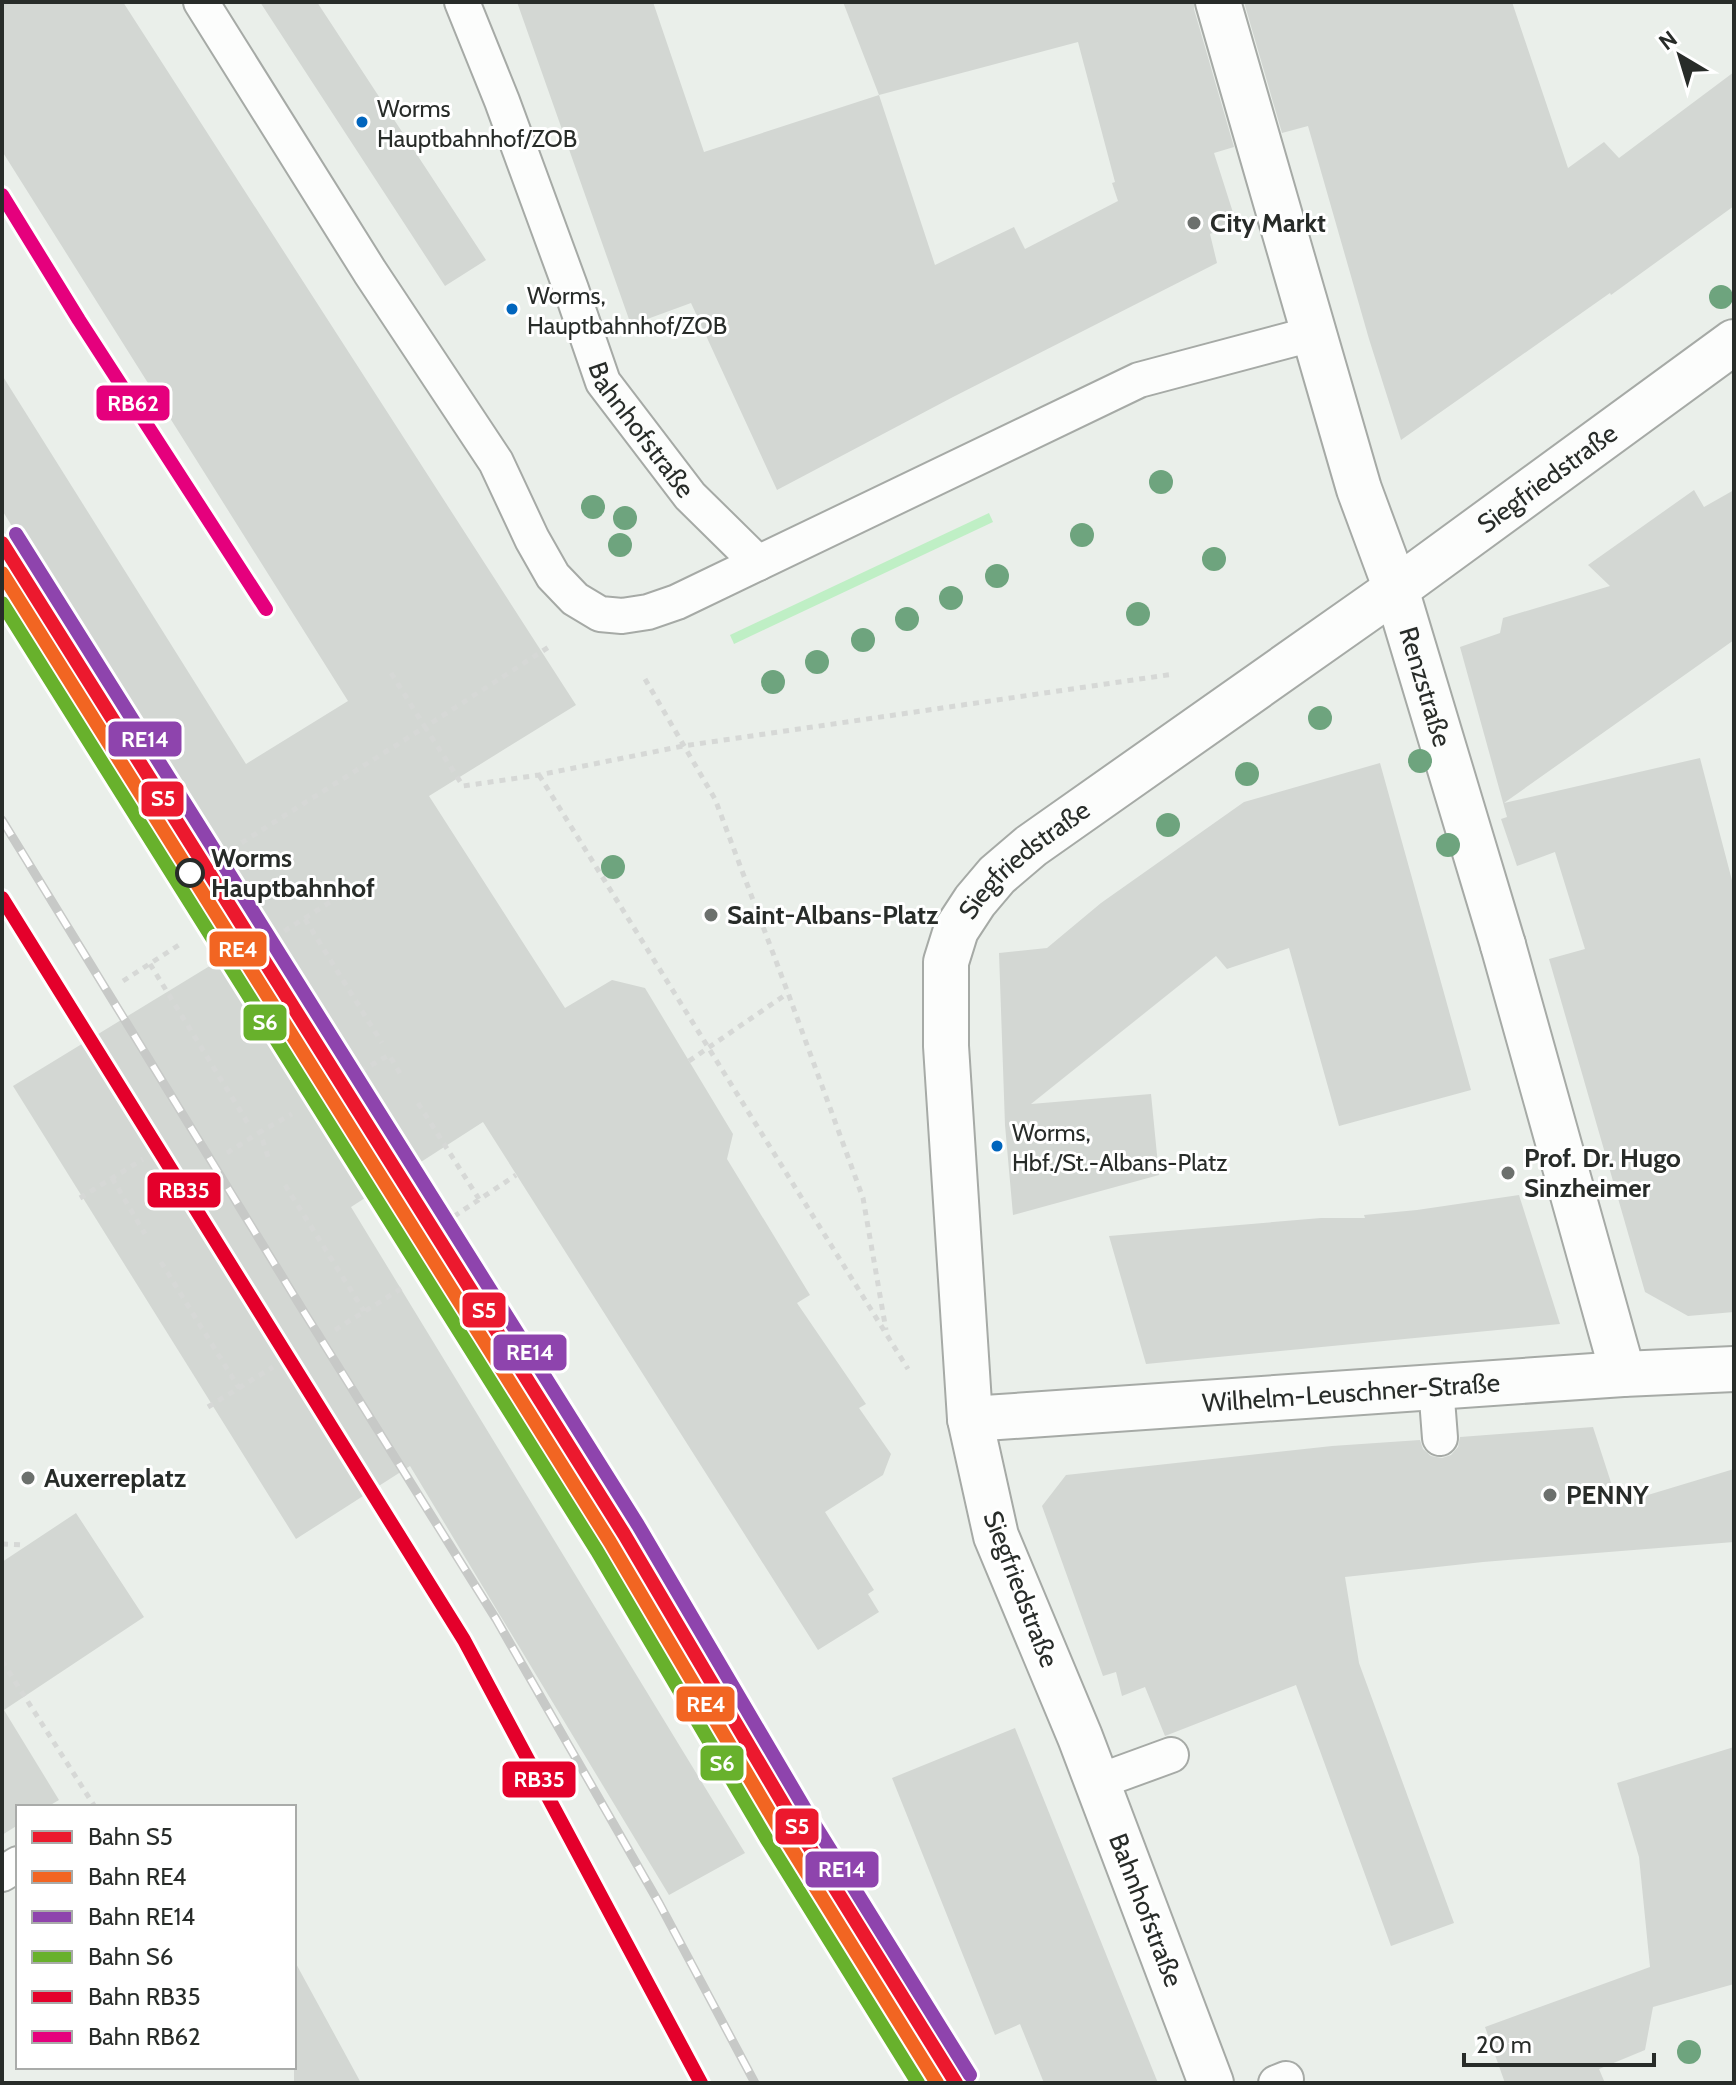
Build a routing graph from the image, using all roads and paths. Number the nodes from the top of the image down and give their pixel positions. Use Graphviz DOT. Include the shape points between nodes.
graph roads {
  1 [pos="201,2"];
  2 [pos="462,2"];
  3 [pos="1218,2"];
  4 [pos="1312,334"];
  5 [pos="1734,342"];
  6 [pos="758,563"];
  7 [pos="1396,589"];
  8 [pos="600,614"];
  9 [pos="391,673"];
  10 [pos="645,679"];
  11 [pos="1252,690"];
  12 [pos="425,727"];
  13 [pos="683,746"];
  14 [pos="539,775"];
  15 [pos="211,862"];
  16 [pos="338,897"];
  17 [pos="305,919"];
  18 [pos="182,943"];
  19 [pos="264,944"];
  20 [pos="150,964"];
  21 [pos="123,981"];
  22 [pos="788,993"];
  23 [pos="382,1043"];
  24 [pos="709,1047"];
  25 [pos="689,1061"];
  26 [pos="401,1075"];
  27 [pos="350,1077"];
  28 [pos="418,1103"];
  29 [pos="292,1114"];
  30 [pos="249,1125"];
  31 [pos="260,1132"];
  32 [pos="227,1153"];
  33 [pos="268,1157"];
  34 [pos="143,1159"];
  35 [pos="516,1175"];
  36 [pos="112,1178"];
  37 [pos="285,1185"];
  38 [pos="80,1198"];
  39 [pos="479,1199"];
  40 [pos="444,1223"];
  41 [pos="145,1234"];
  42 [pos="161,1262"];
  43 [pos="402,1288"];
  44 [pos="364,1311"];
  45 [pos="335,1330"];
  46 [pos="273,1367"];
  47 [pos="1734,1369"];
  48 [pos="1623,1374"];
  49 [pos="1436,1386"];
  50 [pos="239,1388"];
  51 [pos="208,1407"];
  52 [pos="970,1419"];
  53 [pos="1440,1438"];
  54 [pos="2,1544"];
  55 [pos="26,1545"];
  56 [pos="2,1661"];
  57 [pos="1080,1737"];
  58 [pos="1171,1755"];
  59 [pos="1097,1782"];
  60 [pos="94,1805"];
  61 [pos="1211,2083"];
  1 -- 8 [label="lane" via="496,462 553,576 575,599"];
  2 -- 6 [label="lane, Bahnhofstraße" via="603,382 690,496"];
  3 -- 4 [label="street, Renzstraße"];
  4 -- 6 [label="lane" via="1139,380"];
  4 -- 7 [label="street, Renzstraße"];
  5 -- 7 [label="street, Siegfriedstraße"];
  6 -- 8 [label="lane" via="648,612"];
  7 -- 11 [label="street, Siegfriedstraße"];
  7 -- 48 [label="street, Renzstraße"];
  8 -- 12 [label="path"];
  9 -- 12 [label="path"];
  10 -- 13 [label="path"];
  11 -- 13 [label="path" via="1229,666"];
  11 -- 52 [label="street, Siegfriedstraße" via="1031,846 997,875 956,930 946,962 946,1046"];
  12 -- 14 [label="path" via="463,786"];
  12 -- 15 [label="path"];
  13 -- 14 [label="path"];
  13 -- 22 [label="path" via="715,799"];
  14 -- 24 [label="path"];
  16 -- 17 [label="path"];
  17 -- 19 [label="path"];
  17 -- 23 [label="path"];
  18 -- 20 [label="path"];
  20 -- 21 [label="path"];
  20 -- 30 [label="path"];
  22 -- 24 [label="path"];
  22 -- 24 [label="path" via="863,1198 886,1333"];
  24 -- 25 [label="path"];
  26 -- 27 [label="path" via="389,1055"];
  28 -- 39 [label="path"];
  29 -- 31 [label="path"];
  31 -- 32 [label="path"];
  31 -- 33 [label="path"];
  34 -- 36 [label="path"];
  35 -- 39 [label="path"];
  36 -- 38 [label="path"];
  36 -- 41 [label="path"];
  37 -- 44 [label="path"];
  39 -- 40 [label="path"];
  42 -- 50 [label="path"];
  43 -- 44 [label="path"];
  44 -- 45 [label="path"];
  46 -- 50 [label="path"];
  47 -- 48 [label="street, Wilhelm-Leuschner-Straße"];
  48 -- 49 [label="street, Wilhelm-Leuschner-Straße"];
  49 -- 52 [label="street, Wilhelm-Leuschner-Straße"];
  49 -- 53 [label="lane"];
  50 -- 51 [label="path"];
  52 -- 57 [label="street, Siegfriedstraße" via="996,1536"];
  54 -- 55 [label="path"];
  56 -- 60 [label="path"];
  57 -- 59 [label="street, Bahnhofstraße"];
  58 -- 59 [label="lane"];
  59 -- 61 [label="street, Bahnhofstraße"];
}
